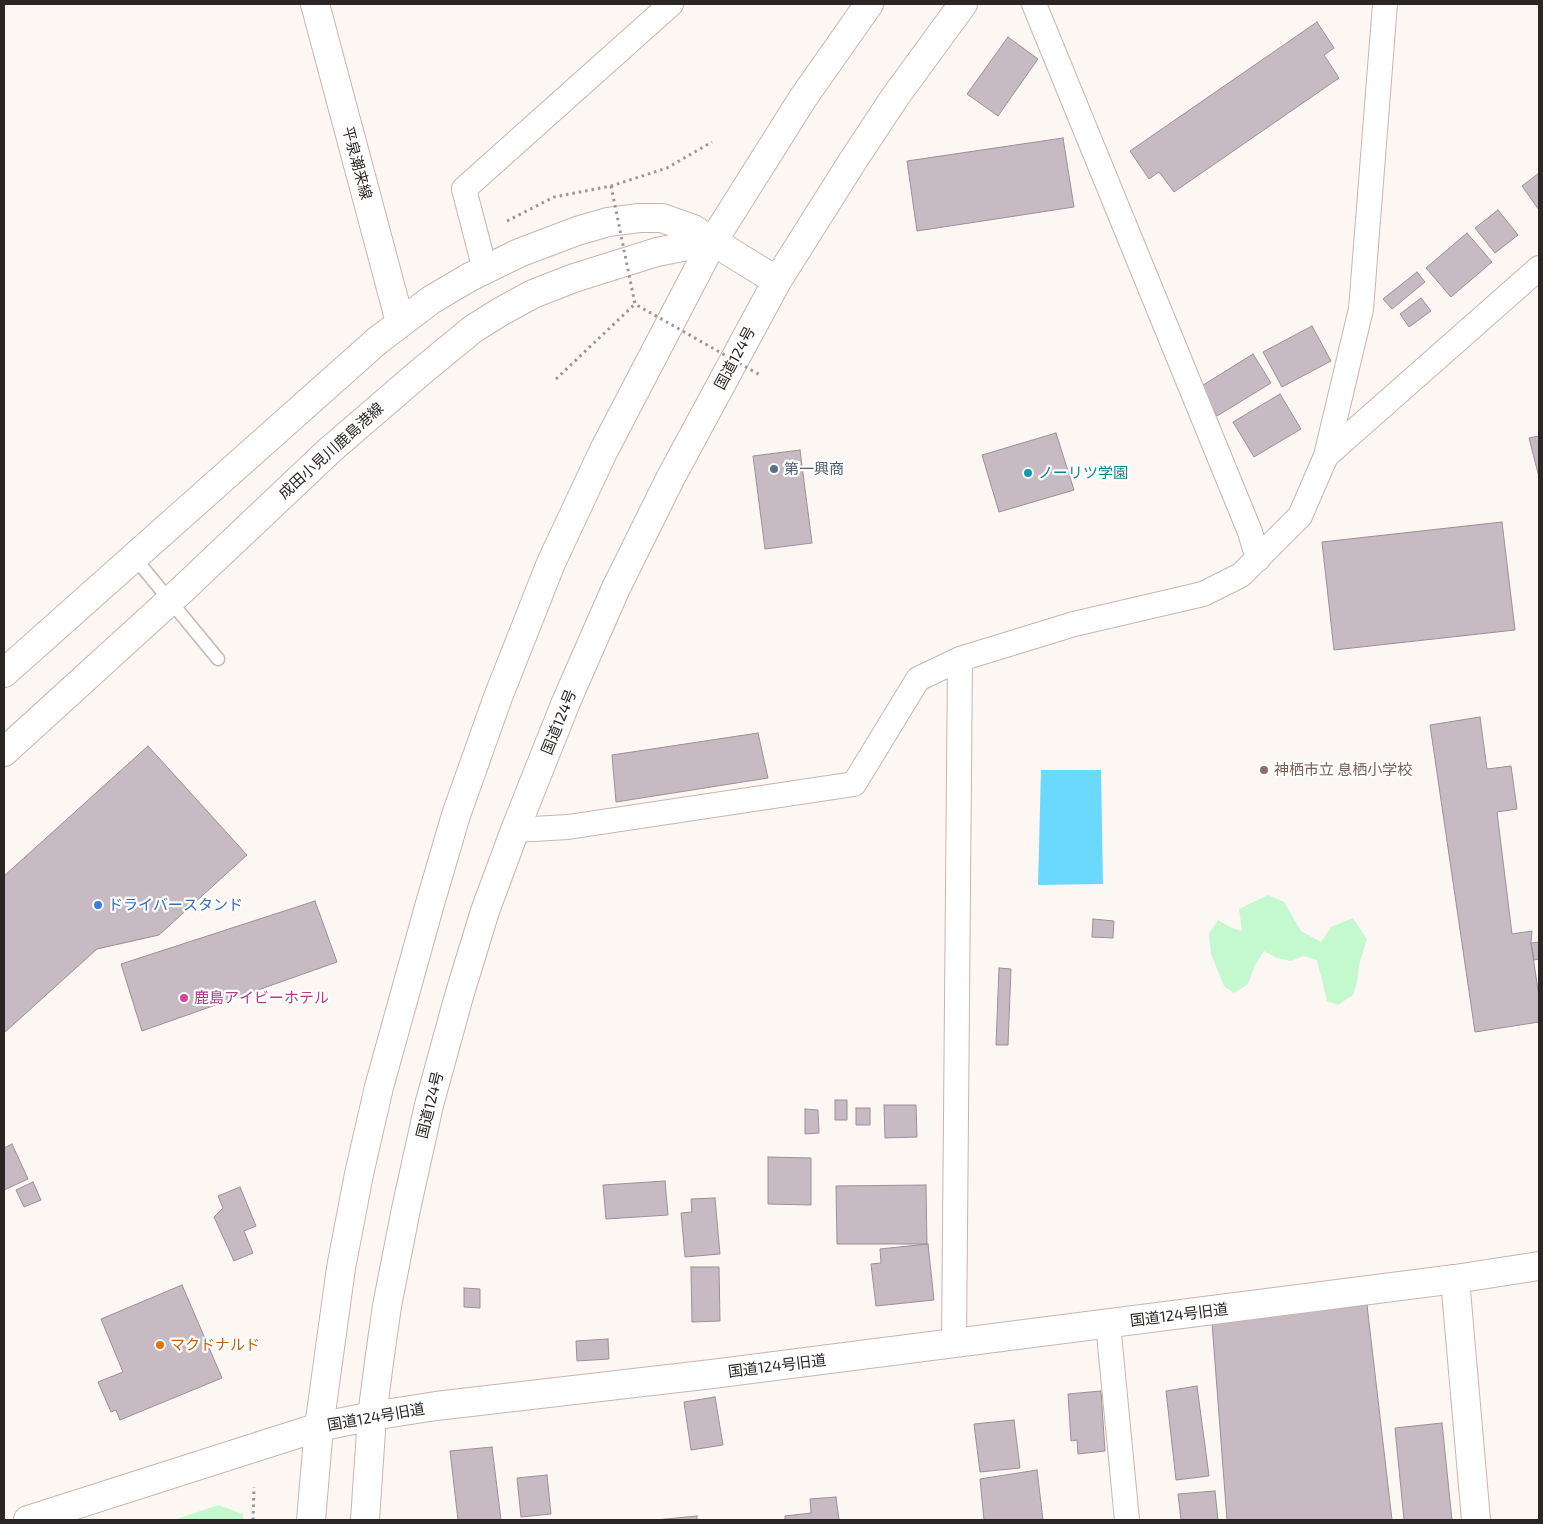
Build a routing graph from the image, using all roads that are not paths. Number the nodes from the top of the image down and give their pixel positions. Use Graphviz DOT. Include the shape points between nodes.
graph roads {
  1 [pos="315,4"];
  2 [pos="671,4"];
  3 [pos="869,4"];
  4 [pos="963,4"];
  5 [pos="1034,4"];
  6 [pos="1385,4"];
  7 [pos="713,241"];
  8 [pos="1539,268"];
  9 [pos="485,270"];
  10 [pos="777,281"];
  11 [pos="400,322"];
  12 [pos="1326,456"];
  13 [pos="134,557"];
  14 [pos="1258,559"];
  15 [pos="170,601"];
  16 [pos="218,659"];
  17 [pos="960,659"];
  18 [pos="4,673"];
  19 [pos="4,752"];
  20 [pos="515,830"];
  21 [pos="1539,1266"];
  22 [pos="1455,1279"];
  23 [pos="1108,1324"];
  24 [pos="954,1343"];
  25 [pos="372,1416"];
  26 [pos="319,1427"];
  27 [pos="28,1520"];
  28 [pos="311,1520"];
  29 [pos="365,1520"];
  30 [pos="1127,1520"];
  31 [pos="1476,1520"];
  1 -- 11 [label="main road, 平泉潮来線"];
  2 -- 9 [label="street" via="464,189"];
  3 -- 7 [label="main road" via="803,98"];
  4 -- 10 [label="main road, 国道124号" via="890,104"];
  5 -- 14 [label="street"];
  6 -- 12 [label="street" via="1361,309"];
  7 -- 9 [label="main road" via="676,222 639,218 576,231"];
  7 -- 10 [label="main road"];
  7 -- 15 [label="main road, 成田小見川鹿島港線" via="657,252 574,278 533,294 473,329 330,450"];
  7 -- 26 [label="main road" via="604,450 551,563 498,697 456,816 379,1087 359,1174 341,1268"];
  8 -- 12 [label="street"];
  9 -- 11 [label="main road" via="431,300"];
  10 -- 20 [label="main road, 国道124号" via="671,477 616,588"];
  11 -- 13 [label="main road"];
  12 -- 14 [label="street" via="1300,516"];
  13 -- 15 [label="lane"];
  13 -- 18 [label="main road"];
  14 -- 17 [label="street" via="1241,575 1203,594 1074,624"];
  15 -- 16 [label="lane"];
  15 -- 19 [label="main road, 成田小見川鹿島港線"];
  17 -- 20 [label="street" via="918,679 854,784 568,827"];
  17 -- 24 [label="street"];
  20 -- 25 [label="main road, 国道124号" via="485,911 429,1105 389,1296"];
  21 -- 22 [label="main road, 国道124号旧道"];
  22 -- 23 [label="main road, 国道124号旧道"];
  22 -- 31 [label="main road"];
  23 -- 24 [label="main road, 国道124号旧道"];
  23 -- 30 [label="street"];
  24 -- 25 [label="main road, 国道124号旧道"];
  25 -- 26 [label="main road, 国道124号旧道"];
  25 -- 29 [label="main road, 国道124号"];
  26 -- 27 [label="main road, 国道124号旧道"];
  26 -- 28 [label="main road"];
}
